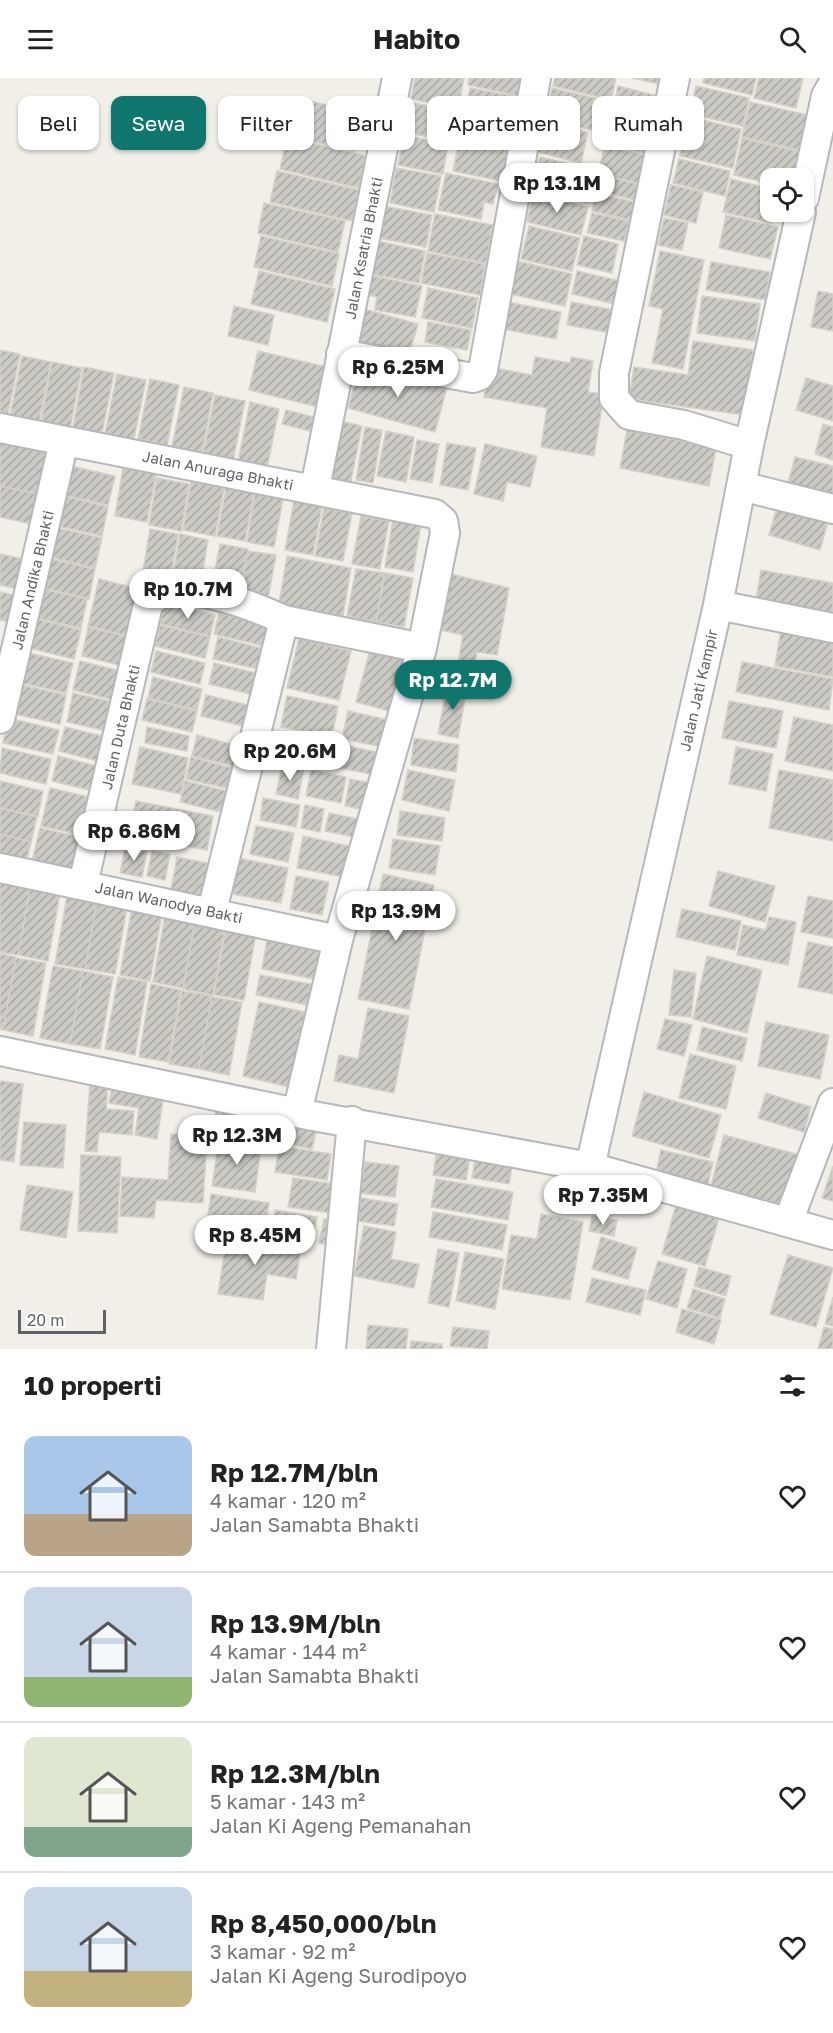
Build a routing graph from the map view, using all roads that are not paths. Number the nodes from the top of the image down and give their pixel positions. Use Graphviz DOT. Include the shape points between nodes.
graph roads {
  1 [pos="397,78"];
  2 [pos="536,78"];
  3 [pos="675,78"];
  4 [pos="833,84"];
  5 [pos="810,168"];
  6 [pos="799,222"];
  7 [pos="341,354"];
  8 [pos="0,428"];
  9 [pos="64,441"];
  10 [pos="749,445"];
  11 [pos="741,486"];
  12 [pos="315,488"];
  13 [pos="833,509"];
  14 [pos="718,605"];
  15 [pos="284,620"];
  16 [pos="833,628"];
  17 [pos="422,648"];
  18 [pos="0,719"];
  19 [pos="0,868"];
  20 [pos="83,884"];
  21 [pos="213,911"];
  22 [pos="338,940"];
  23 [pos="0,1050"];
  24 [pos="833,1103"];
  25 [pos="297,1113"];
  26 [pos="352,1121"];
  27 [pos="590,1167"];
  28 [pos="788,1222"];
  29 [pos="833,1235"];
  30 [pos="331,1349"];
  1 -- 7 [label="street, Jalan Ksatria Bhakti"];
  2 -- 7 [label="street" via="479,376"];
  3 -- 10 [label="street" via="614,374 614,398 629,415 684,425"];
  4 -- 5 [label="street" via="826,96"];
  6 -- 10 [label="street, Jalan Jati Kampir"];
  7 -- 12 [label="street, Jalan Ksatria Bhakti"];
  8 -- 9 [label="street, Jalan Anuraga Bhakti"];
  9 -- 12 [label="street, Jalan Anuraga Bhakti"];
  9 -- 18 [label="street, Jalan Andika Bhakti"];
  10 -- 11 [label="street, Jalan Jati Kampir"];
  11 -- 13 [label="street"];
  11 -- 14 [label="street, Jalan Jati Kampir"];
  12 -- 17 [label="street, Jalan Anuraga Bhakti" via="435,514 443,521 445,533"];
  14 -- 16 [label="street"];
  14 -- 27 [label="street, Jalan Jati Kampir"];
  15 -- 17 [label="street"];
  15 -- 20 [label="street, Jalan Duta Bhakti" via="185,589 160,594 148,605"];
  15 -- 21 [label="street"];
  17 -- 22 [label="street"];
  19 -- 20 [label="street, Jalan Wanodya Bakti"];
  20 -- 21 [label="street, Jalan Wanodya Bakti"];
  21 -- 22 [label="street, Jalan Wanodya Bakti"];
  22 -- 25 [label="street"];
  23 -- 25 [label="street"];
  24 -- 28 [label="street"];
  25 -- 26 [label="street"];
  26 -- 27 [label="street"];
  26 -- 30 [label="street"];
  27 -- 28 [label="street"];
  28 -- 29 [label="street"];
}
